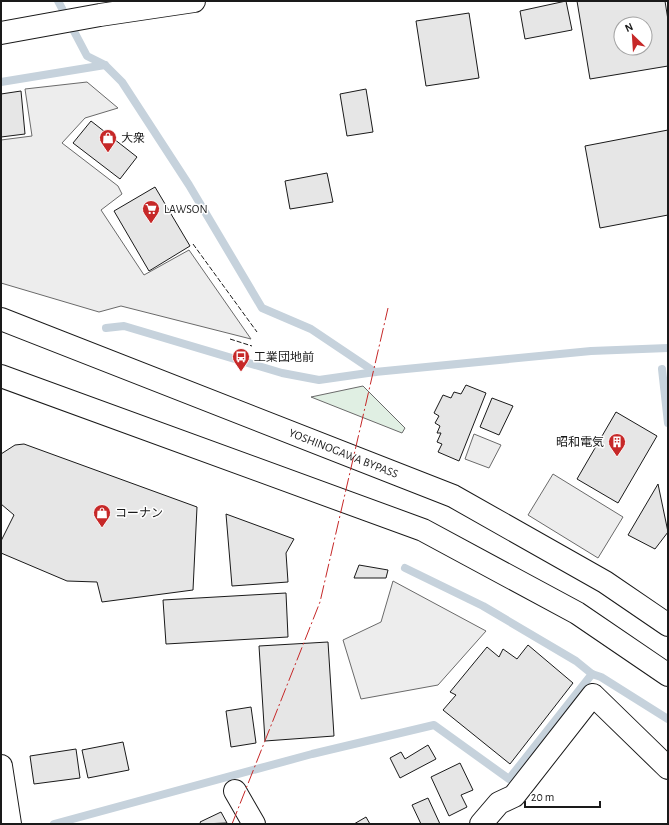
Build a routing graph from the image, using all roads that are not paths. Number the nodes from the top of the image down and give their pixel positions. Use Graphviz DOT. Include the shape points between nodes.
graph roads {
  1 [pos="194,1"];
  2 [pos="1,33"];
  3 [pos="1,319"];
  4 [pos="1,376"];
  5 [pos="668,625"];
  6 [pos="668,675"];
  7 [pos="1,766"];
  8 [pos="668,768"];
  9 [pos="235,791"];
  10 [pos="10,824"];
  11 [pos="254,824"];
  12 [pos="481,824"];
  1 -- 2 [label="main road"];
  3 -- 5 [label="main road, YOSHINOGAWA BYPASS" via="453,496 605,582"];
  4 -- 6 [label="main road" via="423,530 577,613"];
  7 -- 10 [label="main road"];
  8 -- 12 [label="main road" via="593,695 514,796 499,803"];
  9 -- 11 [label="main road"];
}
